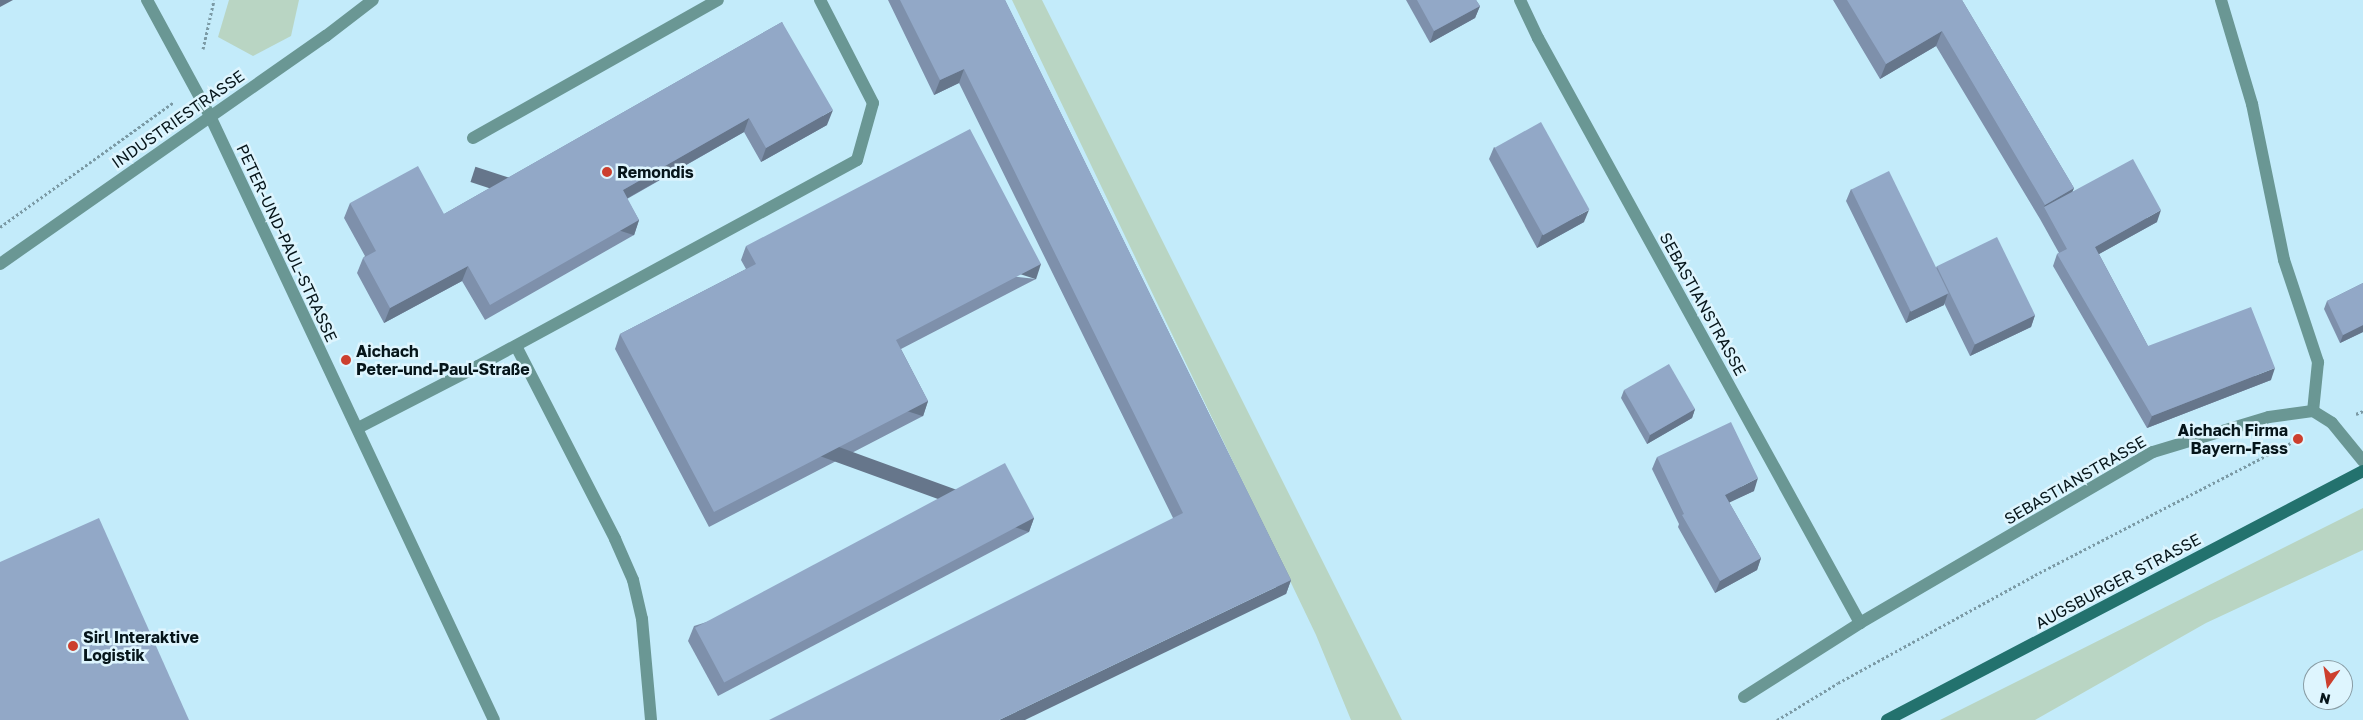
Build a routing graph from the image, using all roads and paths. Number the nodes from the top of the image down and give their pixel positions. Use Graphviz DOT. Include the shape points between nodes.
graph roads {
  1 [pos="147,0"];
  2 [pos="214,0"];
  3 [pos="373,0"];
  4 [pos="718,0"];
  5 [pos="820,0"];
  6 [pos="1520,0"];
  7 [pos="2221,0"];
  8 [pos="194,88"];
  9 [pos="210,116"];
  10 [pos="473,138"];
  11 [pos="0,227"];
  12 [pos="0,264"];
  13 [pos="516,346"];
  14 [pos="2363,411"];
  15 [pos="2313,412"];
  16 [pos="2332,423"];
  17 [pos="358,428"];
  18 [pos="2363,461"];
  19 [pos="2363,471"];
  20 [pos="1860,623"];
  21 [pos="1744,697"];
  22 [pos="494,720"];
  23 [pos="651,720"];
  24 [pos="1777,720"];
  25 [pos="1888,720"];
  1 -- 8 [label="street, PETER-UND-PAUL-STRASSE"];
  2 -- 8 [label="path"];
  3 -- 9 [label="street, INDUSTRIESTRASSE"];
  4 -- 10 [label="street"];
  5 -- 13 [label="street" via="873,103 858,160"];
  6 -- 20 [label="street, SEBASTIANSTRASSE"];
  7 -- 15 [label="street" via="2252,104 2284,260 2318,362"];
  8 -- 9 [label="street, PETER-UND-PAUL-STRASSE"];
  8 -- 11 [label="path"];
  9 -- 12 [label="street, INDUSTRIESTRASSE"];
  9 -- 17 [label="street, PETER-UND-PAUL-STRASSE"];
  13 -- 17 [label="street"];
  13 -- 23 [label="street" via="633,580 642,619"];
  14 -- 16 [label="path"];
  15 -- 16 [label="street"];
  15 -- 20 [label="street, SEBASTIANSTRASSE" via="2269,416 2153,452"];
  16 -- 18 [label="street"];
  16 -- 24 [label="path" via="2035,575"];
  17 -- 22 [label="street, PETER-UND-PAUL-STRASSE"];
  19 -- 25 [label="main road, AUGSBURGER STRASSE"];
  20 -- 21 [label="street, SEBASTIANSTRASSE"];
}
